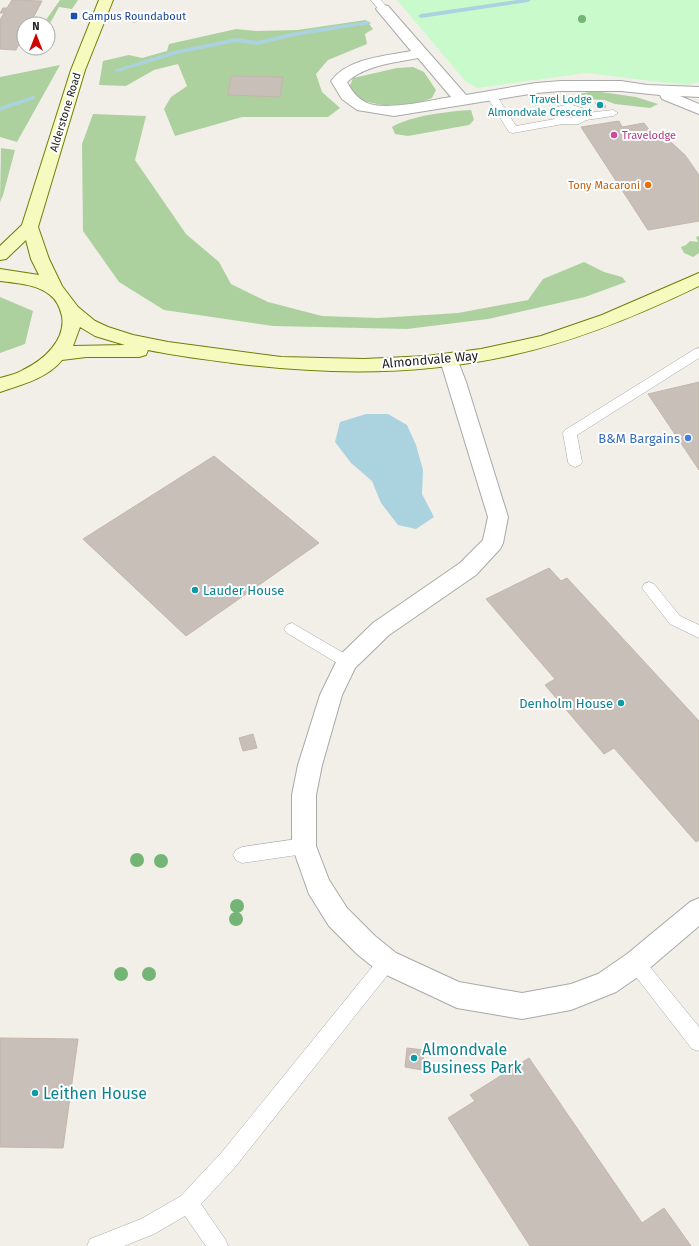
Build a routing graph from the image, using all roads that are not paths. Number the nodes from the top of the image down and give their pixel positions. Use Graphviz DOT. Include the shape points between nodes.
graph roads {
  1 [pos="106,0"];
  2 [pos="379,4"];
  3 [pos="99,15"];
  4 [pos="135,19"];
  5 [pos="421,53"];
  6 [pos="647,90"];
  7 [pos="699,92"];
  8 [pos="491,95"];
  9 [pos="462,100"];
  10 [pos="699,109"];
  11 [pos="613,113"];
  12 [pos="583,117"];
  13 [pos="563,121"];
  14 [pos="30,227"];
  15 [pos="0,255"];
  16 [pos="0,275"];
  17 [pos="699,279"];
  18 [pos="55,290"];
  19 [pos="71,310"];
  20 [pos="197,352"];
  21 [pos="699,352"];
  22 [pos="60,354"];
  23 [pos="449,360"];
  24 [pos="4,387"];
  25 [pos="575,462"];
  26 [pos="648,588"];
  27 [pos="292,629"];
  28 [pos="699,632"];
  29 [pos="347,662"];
  30 [pos="304,846"];
  31 [pos="242,855"];
  32 [pos="699,910"];
  33 [pos="388,962"];
  34 [pos="636,963"];
  35 [pos="699,1042"];
  36 [pos="188,1203"];
  37 [pos="97,1246"];
  38 [pos="218,1246"];
  1 -- 3 [label="street, Alderstone Road"];
  2 -- 5 [label="street"];
  3 -- 4 [label="lane"];
  3 -- 14 [label="street, Alderstone Road" via="78,70"];
  5 -- 9 [label="street"];
  5 -- 9 [label="street" via="366,65 349,72 339,81 347,96 362,107 394,111"];
  6 -- 7 [label="street"];
  6 -- 8 [label="street" via="622,86 561,86"];
  6 -- 10 [label="street"];
  8 -- 9 [label="street"];
  8 -- 13 [label="lane" via="513,130"];
  11 -- 12 [label="lane"];
  12 -- 13 [label="lane" via="575,122"];
  12 -- 13 [label="lane" via="583,113 578,109 565,107 557,112 557,117"];
  14 -- 15 [label="street, Alderstone Road"];
  14 -- 18 [label="street" via="40,259"];
  16 -- 18 [label="street" via="15,275 37,280"];
  17 -- 23 [label="street, Almondvale Way" via="667,295 563,336"];
  18 -- 19 [label="street" via="65,299"];
  19 -- 20 [label="street, Almondvale Way" via="89,325 118,337"];
  19 -- 22 [label="street" via="73,325 69,339"];
  20 -- 22 [label="street, Almondvale Way" via="117,350"];
  20 -- 23 [label="street, Almondvale Way" via="281,363 349,365"];
  21 -- 25 [label="lane" via="570,433"];
  22 -- 24 [label="street" via="30,376"];
  23 -- 29 [label="street" via="498,517 493,544 468,569 381,628"];
  26 -- 28 [label="lane" via="675,620"];
  27 -- 29 [label="lane"];
  29 -- 30 [label="street" via="331,695 310,765 304,796"];
  30 -- 31 [label="lane"];
  30 -- 33 [label="street" via="318,886 338,916 366,945"];
  32 -- 34 [label="street"];
  33 -- 34 [label="street" via="457,996 522,1006 571,997 607,983"];
  33 -- 36 [label="lane" via="229,1159"];
  34 -- 35 [label="lane"];
  36 -- 37 [label="lane" via="146,1227"];
  36 -- 38 [label="lane"];
}
